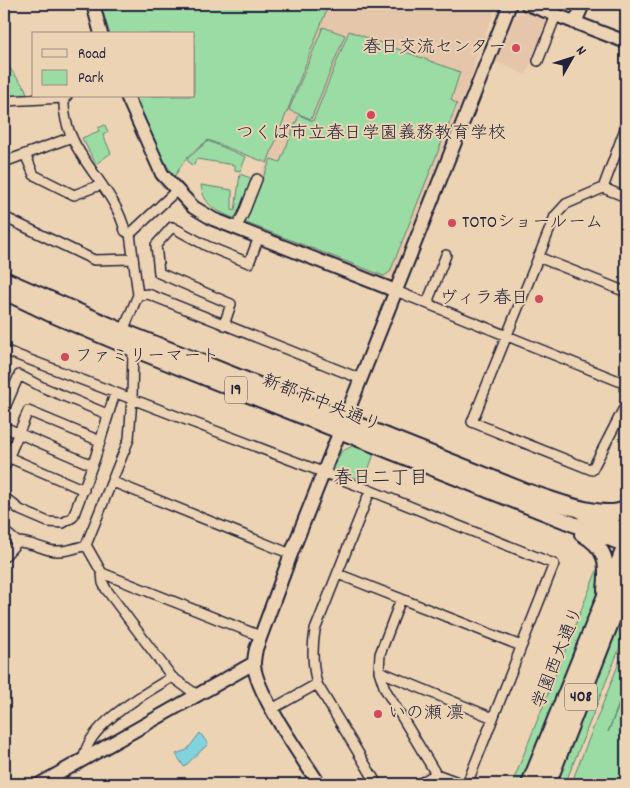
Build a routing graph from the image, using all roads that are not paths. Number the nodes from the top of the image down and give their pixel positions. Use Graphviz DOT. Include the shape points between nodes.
graph roads {
  1 [pos="92,4"];
  2 [pos="510,4"];
  3 [pos="527,4"];
  4 [pos="583,4"];
  5 [pos="556,15"];
  6 [pos="575,22"];
  7 [pos="99,32"];
  8 [pos="626,42"];
  9 [pos="538,61"];
  10 [pos="50,98"];
  11 [pos="65,98"];
  12 [pos="128,98"];
  13 [pos="4,101"];
  14 [pos="626,126"];
  15 [pos="72,137"];
  16 [pos="25,154"];
  17 [pos="4,162"];
  18 [pos="257,179"];
  19 [pos="100,185"];
  20 [pos="602,188"];
  21 [pos="176,191"];
  22 [pos="626,197"];
  23 [pos="4,217"];
  24 [pos="236,228"];
  25 [pos="130,234"];
  26 [pos="259,237"];
  27 [pos="446,255"];
  28 [pos="538,257"];
  29 [pos="132,258"];
  30 [pos="4,279"];
  31 [pos="396,291"];
  32 [pos="4,292"];
  33 [pos="626,292"];
  34 [pos="138,295"];
  35 [pos="427,303"];
  36 [pos="224,324"];
  37 [pos="123,331"];
  38 [pos="506,335"];
  39 [pos="133,349"];
  40 [pos="4,350"];
  41 [pos="361,379"];
  42 [pos="626,384"];
  43 [pos="115,393"];
  44 [pos="132,398"];
  45 [pos="626,404"];
  46 [pos="4,410"];
  47 [pos="108,414"];
  48 [pos="342,425"];
  49 [pos="4,427"];
  50 [pos="18,434"];
  51 [pos="100,441"];
  52 [pos="8,457"];
  53 [pos="92,465"];
  54 [pos="4,468"];
  55 [pos="324,473"];
  56 [pos="113,482"];
  57 [pos="84,490"];
  58 [pos="370,491"];
  59 [pos="4,497"];
  60 [pos="526,498"];
  61 [pos="626,509"];
  62 [pos="4,531"];
  63 [pos="626,531"];
  64 [pos="17,542"];
  65 [pos="86,545"];
  66 [pos="626,546"];
  67 [pos="291,554"];
  68 [pos="4,557"];
  69 [pos="102,573"];
  70 [pos="338,574"];
  71 [pos="626,582"];
  72 [pos="626,593"];
  73 [pos="401,599"];
  74 [pos="609,605"];
  75 [pos="260,636"];
  76 [pos="521,646"];
  77 [pos="254,664"];
  78 [pos="378,671"];
  79 [pos="172,677"];
  80 [pos="317,684"];
  81 [pos="197,695"];
  82 [pos="272,709"];
  83 [pos="493,718"];
  84 [pos="84,759"];
  85 [pos="436,774"];
  86 [pos="61,779"];
  87 [pos="40,784"];
  88 [pos="319,784"];
  89 [pos="377,784"];
  90 [pos="419,784"];
  91 [pos="463,784"];
  92 [pos="467,784"];
  93 [pos="530,784"];
  94 [pos="547,784"];
  1 -- 7 [label="street"];
  2 -- 31 [label="street"];
  3 -- 5 [label="street"];
  4 -- 6 [label="street"];
  5 -- 6 [label="street"];
  5 -- 9 [label="street"];
  6 -- 8 [label="street"];
  10 -- 13 [label="street"];
  11 -- 15 [label="street" via="66,118"];
  12 -- 21 [label="street" via="162,174"];
  14 -- 20 [label="street"];
  15 -- 16 [label="street"];
  15 -- 19 [label="street"];
  16 -- 17 [label="street"];
  16 -- 19 [label="street" via="34,175 74,195"];
  18 -- 24 [label="street"];
  19 -- 25 [label="street" via="117,208 125,231"];
  20 -- 22 [label="street"];
  20 -- 28 [label="street" via="560,208"];
  21 -- 24 [label="street" via="203,214"];
  21 -- 25 [label="street"];
  23 -- 29 [label="street" via="94,260"];
  24 -- 26 [label="street"];
  25 -- 29 [label="street"];
  26 -- 31 [label="street"];
  26 -- 36 [label="street" via="249,263 206,246 172,227 156,245 158,273 231,304"];
  27 -- 35 [label="street"];
  28 -- 33 [label="street"];
  28 -- 38 [label="street"];
  29 -- 34 [label="street"];
  30 -- 37 [label="main road, 新都市中央通り / 19"];
  31 -- 35 [label="street"];
  31 -- 41 [label="street"];
  32 -- 39 [label="main road, 新都市中央通り / 19"];
  34 -- 36 [label="street" via="148,294"];
  34 -- 37 [label="street"];
  35 -- 38 [label="street"];
  36 -- 41 [label="street"];
  37 -- 48 [label="main road, 新都市中央通り / 19"];
  38 -- 42 [label="street"];
  38 -- 45 [label="street" via="472,422 592,470"];
  39 -- 44 [label="street"];
  39 -- 48 [label="main road, 新都市中央通り / 19"];
  40 -- 43 [label="street"];
  41 -- 48 [label="street"];
  43 -- 44 [label="street"];
  43 -- 47 [label="street"];
  44 -- 55 [label="street"];
  44 -- 56 [label="street" via="129,439"];
  46 -- 47 [label="street" via="19,375"];
  47 -- 51 [label="street"];
  48 -- 55 [label="street"];
  48 -- 60 [label="main road, 新都市中央通り / 19"];
  49 -- 50 [label="street"];
  50 -- 51 [label="street" via="28,411"];
  50 -- 52 [label="street"];
  50 -- 53 [label="street"];
  51 -- 53 [label="street"];
  52 -- 54 [label="street"];
  52 -- 57 [label="street"];
  53 -- 57 [label="street"];
  55 -- 58 [label="street"];
  55 -- 67 [label="street"];
  56 -- 65 [label="street"];
  56 -- 67 [label="street"];
  57 -- 59 [label="street" via="73,517 63,523 33,517"];
  58 -- 70 [label="street"];
  58 -- 76 [label="street" via="554,564"];
  60 -- 61 [label="highway" via="597,513 610,514"];
  60 -- 63 [label="main road, 新都市中央通り / 19"];
  60 -- 66 [label="main road, 新都市中央通り / 19"];
  60 -- 74 [label="main road" via="595,542 607,564"];
  62 -- 64 [label="street"];
  64 -- 65 [label="street" via="51,550 70,550"];
  64 -- 68 [label="street"];
  65 -- 69 [label="street"];
  66 -- 74 [label="highway, 学園西大通り / 408"];
  67 -- 75 [label="street"];
  69 -- 75 [label="street"];
  69 -- 79 [label="street" via="106,589"];
  70 -- 73 [label="street"];
  70 -- 80 [label="street" via="315,630 312,647"];
  71 -- 74 [label="highway, 学園西大通り / 408"];
  72 -- 74 [label="highway"];
  73 -- 76 [label="street"];
  73 -- 78 [label="street" via="380,654"];
  74 -- 93 [label="highway, 学園西大通り / 408"];
  74 -- 94 [label="highway, 学園西大通り / 408"];
  75 -- 77 [label="street"];
  76 -- 83 [label="street"];
  77 -- 81 [label="street"];
  77 -- 82 [label="street"];
  78 -- 83 [label="street"];
  78 -- 85 [label="street" via="385,689"];
  79 -- 81 [label="street"];
  79 -- 84 [label="street" via="122,708 92,737"];
  80 -- 82 [label="street"];
  80 -- 89 [label="street"];
  81 -- 84 [label="street"];
  82 -- 88 [label="street"];
  83 -- 92 [label="street"];
  84 -- 86 [label="street"];
  85 -- 90 [label="street"];
  85 -- 91 [label="street"];
  86 -- 87 [label="street"];
}
